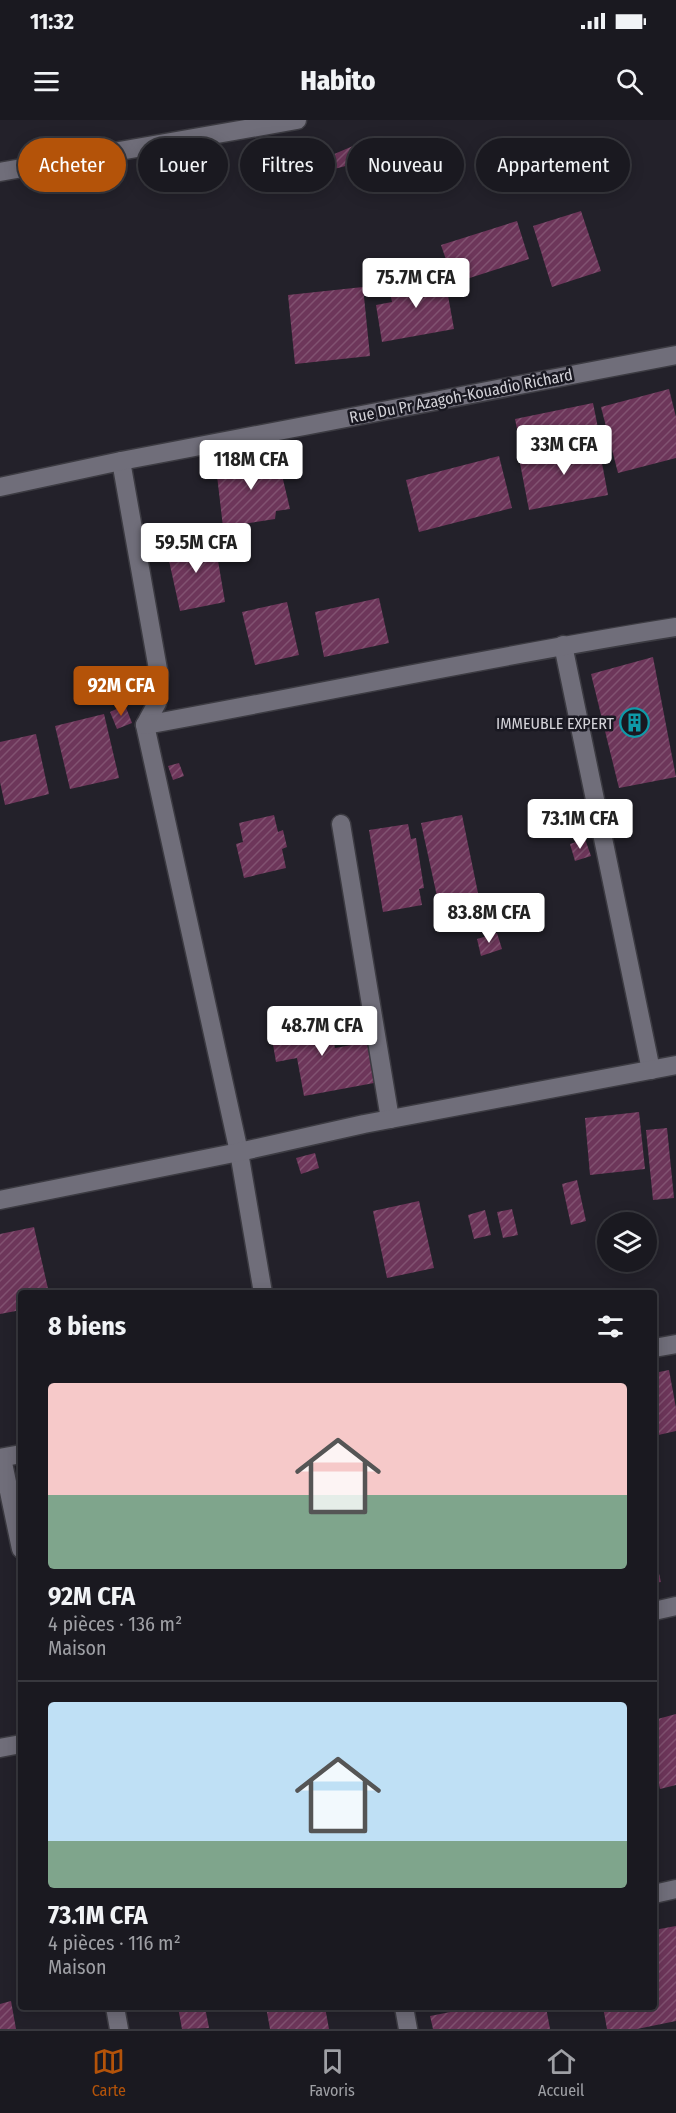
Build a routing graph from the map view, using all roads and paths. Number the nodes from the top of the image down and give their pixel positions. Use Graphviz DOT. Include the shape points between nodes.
graph roads {
  1 [pos="297,120"];
  2 [pos="0,172"];
  3 [pos="676,355"];
  4 [pos="121,461"];
  5 [pos="0,487"];
  6 [pos="676,627"];
  7 [pos="563,645"];
  8 [pos="145,724"];
  9 [pos="341,824"];
  10 [pos="676,1065"];
  11 [pos="651,1070"];
  12 [pos="390,1119"];
  13 [pos="239,1152"];
  14 [pos="0,1200"];
  15 [pos="262,1290"];
  16 [pos="676,1344"];
  17 [pos="657,1347"];
  18 [pos="18,1455"];
  19 [pos="1,1458"];
  20 [pos="18,1535"];
  21 [pos="676,1606"];
  22 [pos="657,1610"];
  23 [pos="18,1745"];
  24 [pos="0,1748"];
  25 [pos="676,1889"];
  26 [pos="657,1893"];
  27 [pos="116,2010"];
  28 [pos="405,2010"];
  29 [pos="119,2029"];
  30 [pos="408,2029"];
  1 -- 2 [label="street"];
  3 -- 4 [label="street, Rue Du Pr Azagoh-Kouadio Richard"];
  4 -- 5 [label="street, Rue Du Pr Azagoh-Kouadio Richard"];
  4 -- 8 [label="street" via="159,675 157,703"];
  6 -- 7 [label="street"];
  7 -- 8 [label="street"];
  7 -- 11 [label="street"];
  8 -- 13 [label="street"];
  9 -- 12 [label="street"];
  10 -- 11 [label="street"];
  11 -- 12 [label="street"];
  12 -- 13 [label="street"];
  13 -- 14 [label="street"];
  13 -- 15 [label="street"];
  16 -- 17 [label="street"];
  18 -- 19 [label="street"];
  19 -- 20 [label="street"];
  21 -- 22 [label="street"];
  23 -- 24 [label="street"];
  25 -- 26 [label="street"];
  27 -- 29 [label="street"];
  28 -- 30 [label="street"];
}
